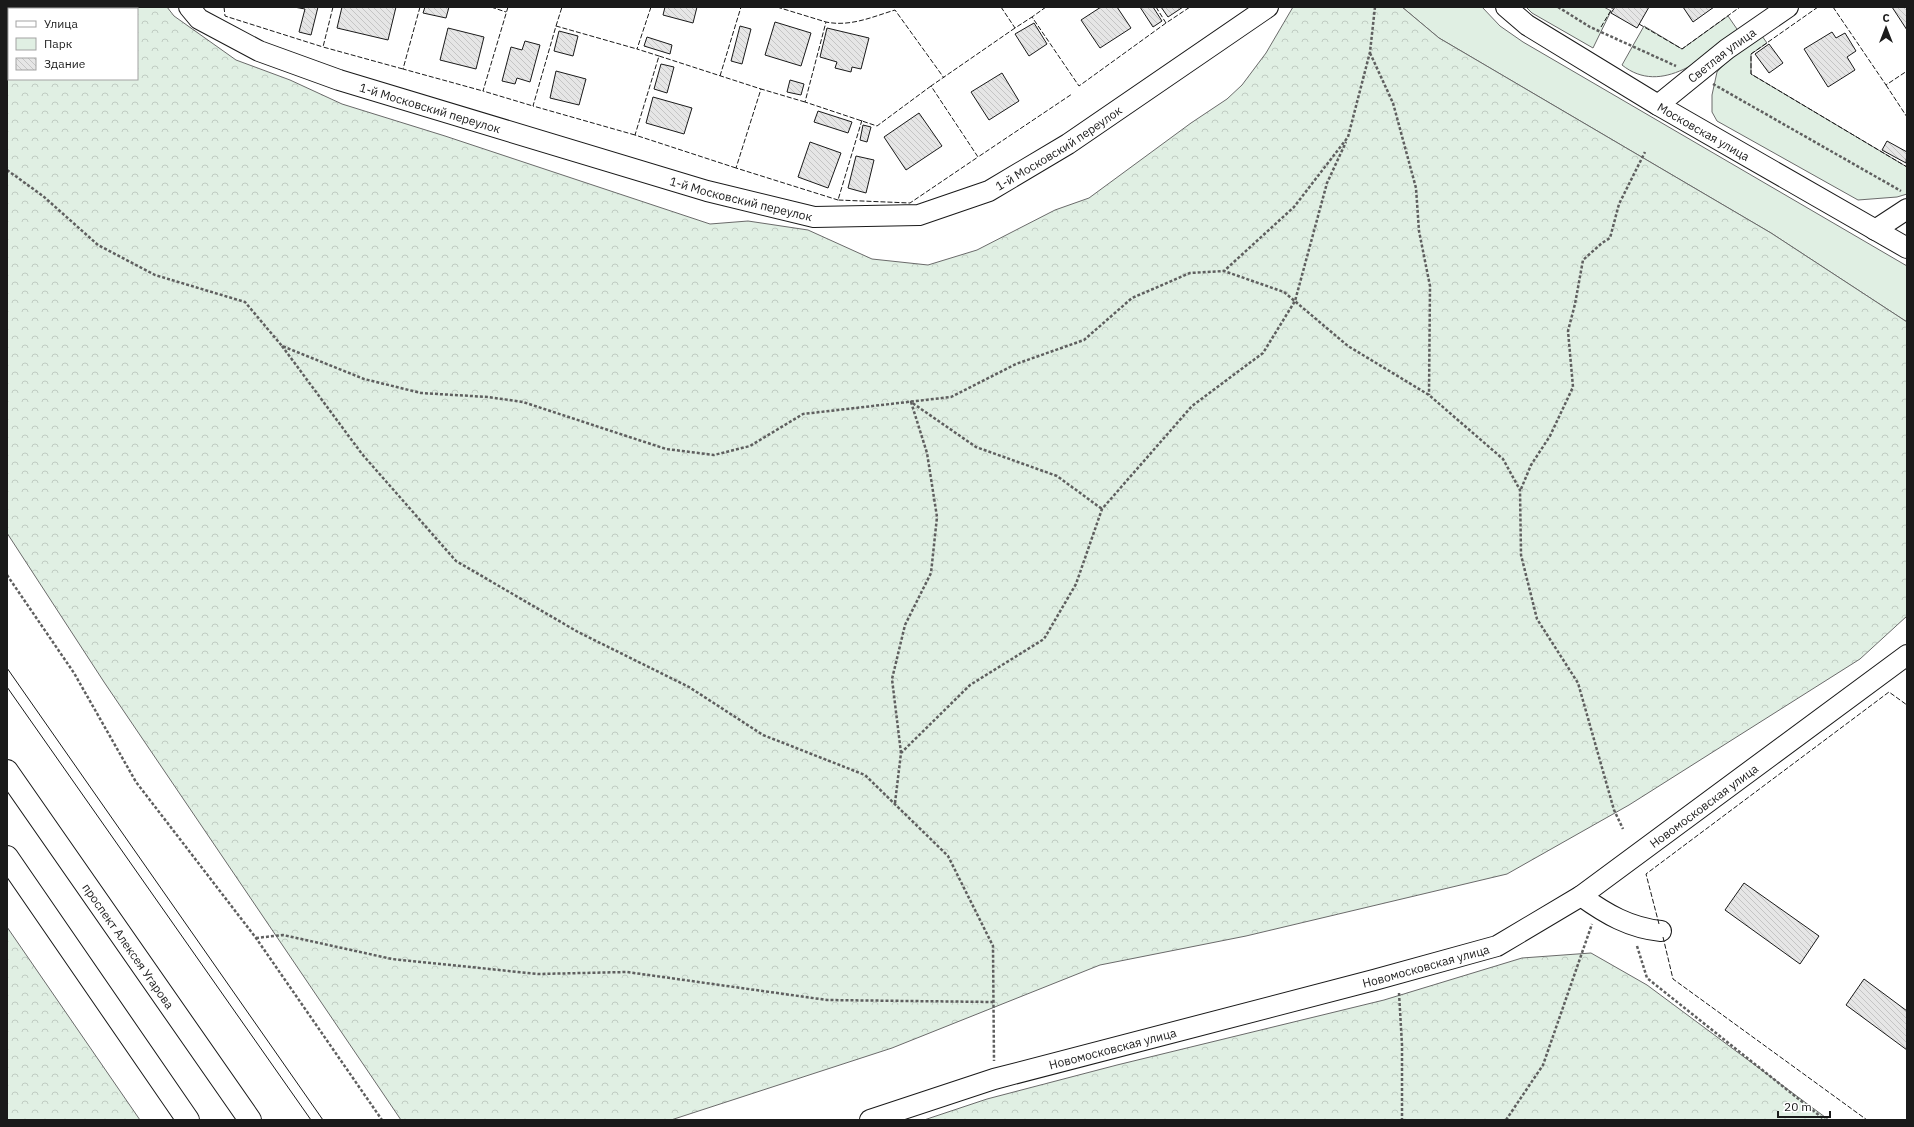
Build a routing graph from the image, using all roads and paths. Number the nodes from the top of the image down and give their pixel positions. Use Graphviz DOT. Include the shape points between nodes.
graph roads {
  1 [pos="189,7"];
  2 [pos="1268,7"];
  3 [pos="1375,7"];
  4 [pos="1506,7"];
  5 [pos="1558,7"];
  6 [pos="1788,7"];
  7 [pos="1370,52"];
  8 [pos="1695,76"];
  9 [pos="1658,105"];
  10 [pos="1348,137"];
  11 [pos="1645,152"];
  12 [pos="7,170"];
  13 [pos="1907,195"];
  14 [pos="1907,209"];
  15 [pos="1875,230"];
  16 [pos="1907,248"];
  17 [pos="1224,271"];
  18 [pos="1295,301"];
  19 [pos="282,346"];
  20 [pos="1429,395"];
  21 [pos="911,402"];
  22 [pos="1520,490"];
  23 [pos="1102,509"];
  24 [pos="7,575"];
  25 [pos="1907,655"];
  26 [pos="901,754"];
  27 [pos="7,771"];
  28 [pos="895,804"];
  29 [pos="1623,829"];
  30 [pos="7,857"];
  31 [pos="1581,896"];
  32 [pos="1597,907"];
  33 [pos="1635,927"];
  34 [pos="1661,931"];
  35 [pos="256,938"];
  36 [pos="1394,974"];
  37 [pos="994,1002"];
  38 [pos="994,1079"];
  39 [pos="188,1120"];
  40 [pos="250,1120"];
  41 [pos="382,1120"];
  42 [pos="870,1120"];
  43 [pos="1402,1120"];
  44 [pos="1506,1120"];
  45 [pos="1825,1120"];
  1 -- 2 [label="street, 1-й Московский переулок" via="199,19 259,51 339,80 707,191 814,217 919,215 989,191 1068,144"];
  3 -- 7 [label="path"];
  4 -- 9 [label="street, Московская улица" via="1527,25"];
  5 -- 8 [label="path" via="1590,27"];
  6 -- 8 [label="street, Светлая улица" via="1727,49"];
  7 -- 10 [label="path"];
  7 -- 20 [label="path" via="1394,104 1416,188 1419,231 1430,286"];
  8 -- 9 [label="street, Светлая улица"];
  8 -- 13 [label="path" via="1724,89"];
  9 -- 15 [label="street, Московская улица"];
  10 -- 17 [label="path" via="1294,207"];
  10 -- 18 [label="path" via="1327,183"];
  11 -- 22 [label="path" via="1619,204 1610,238 1583,260 1568,331 1573,387"];
  12 -- 19 [label="path" via="43,196 98,245 155,275 245,302"];
  14 -- 15 [label="street"];
  15 -- 16 [label="street, Московская улица"];
  17 -- 18 [label="path" via="1284,292"];
  17 -- 21 [label="path" via="1190,273 1132,298 1084,340 1016,364 951,397"];
  18 -- 20 [label="path" via="1348,346"];
  18 -- 23 [label="path" via="1263,353 1192,406"];
  19 -- 21 [label="path" via="364,379 421,393 523,402 666,449 714,455 750,446 802,414"];
  19 -- 28 [label="path" via="362,454 456,561 578,632 689,687 763,735 865,775"];
  20 -- 22 [label="path" via="1503,459"];
  21 -- 23 [label="path" via="976,447 1057,476"];
  21 -- 26 [label="path" via="927,453 937,517 931,573 905,625 892,679"];
  22 -- 29 [label="path" via="1521,555 1537,619 1578,683 1614,810"];
  23 -- 26 [label="path" via="1076,584 1044,639 970,685"];
  24 -- 35 [label="path" via="74,673 136,782"];
  25 -- 31 [label="street, Новомосковская улица"];
  26 -- 28 [label="path"];
  27 -- 40 [label="main road, проспект Алексея Угарова"];
  28 -- 37 [label="path" via="948,856 993,946"];
  30 -- 39 [label="main road"];
  31 -- 32 [label="street"];
  31 -- 36 [label="street, Новомосковская улица" via="1497,946"];
  32 -- 33 [label="street"];
  32 -- 44 [label="path" via="1543,1065"];
  33 -- 34 [label="street"];
  33 -- 45 [label="path" via="1636,942 1647,978"];
  35 -- 37 [label="path" via="283,935 392,959 538,974 627,972 827,1000"];
  35 -- 41 [label="path"];
  36 -- 38 [label="street, Новомосковская улица"];
  36 -- 43 [label="path" via="1401,1014"];
  37 -- 38 [label="path"];
  38 -- 42 [label="street, Новомосковская улица"];
}
